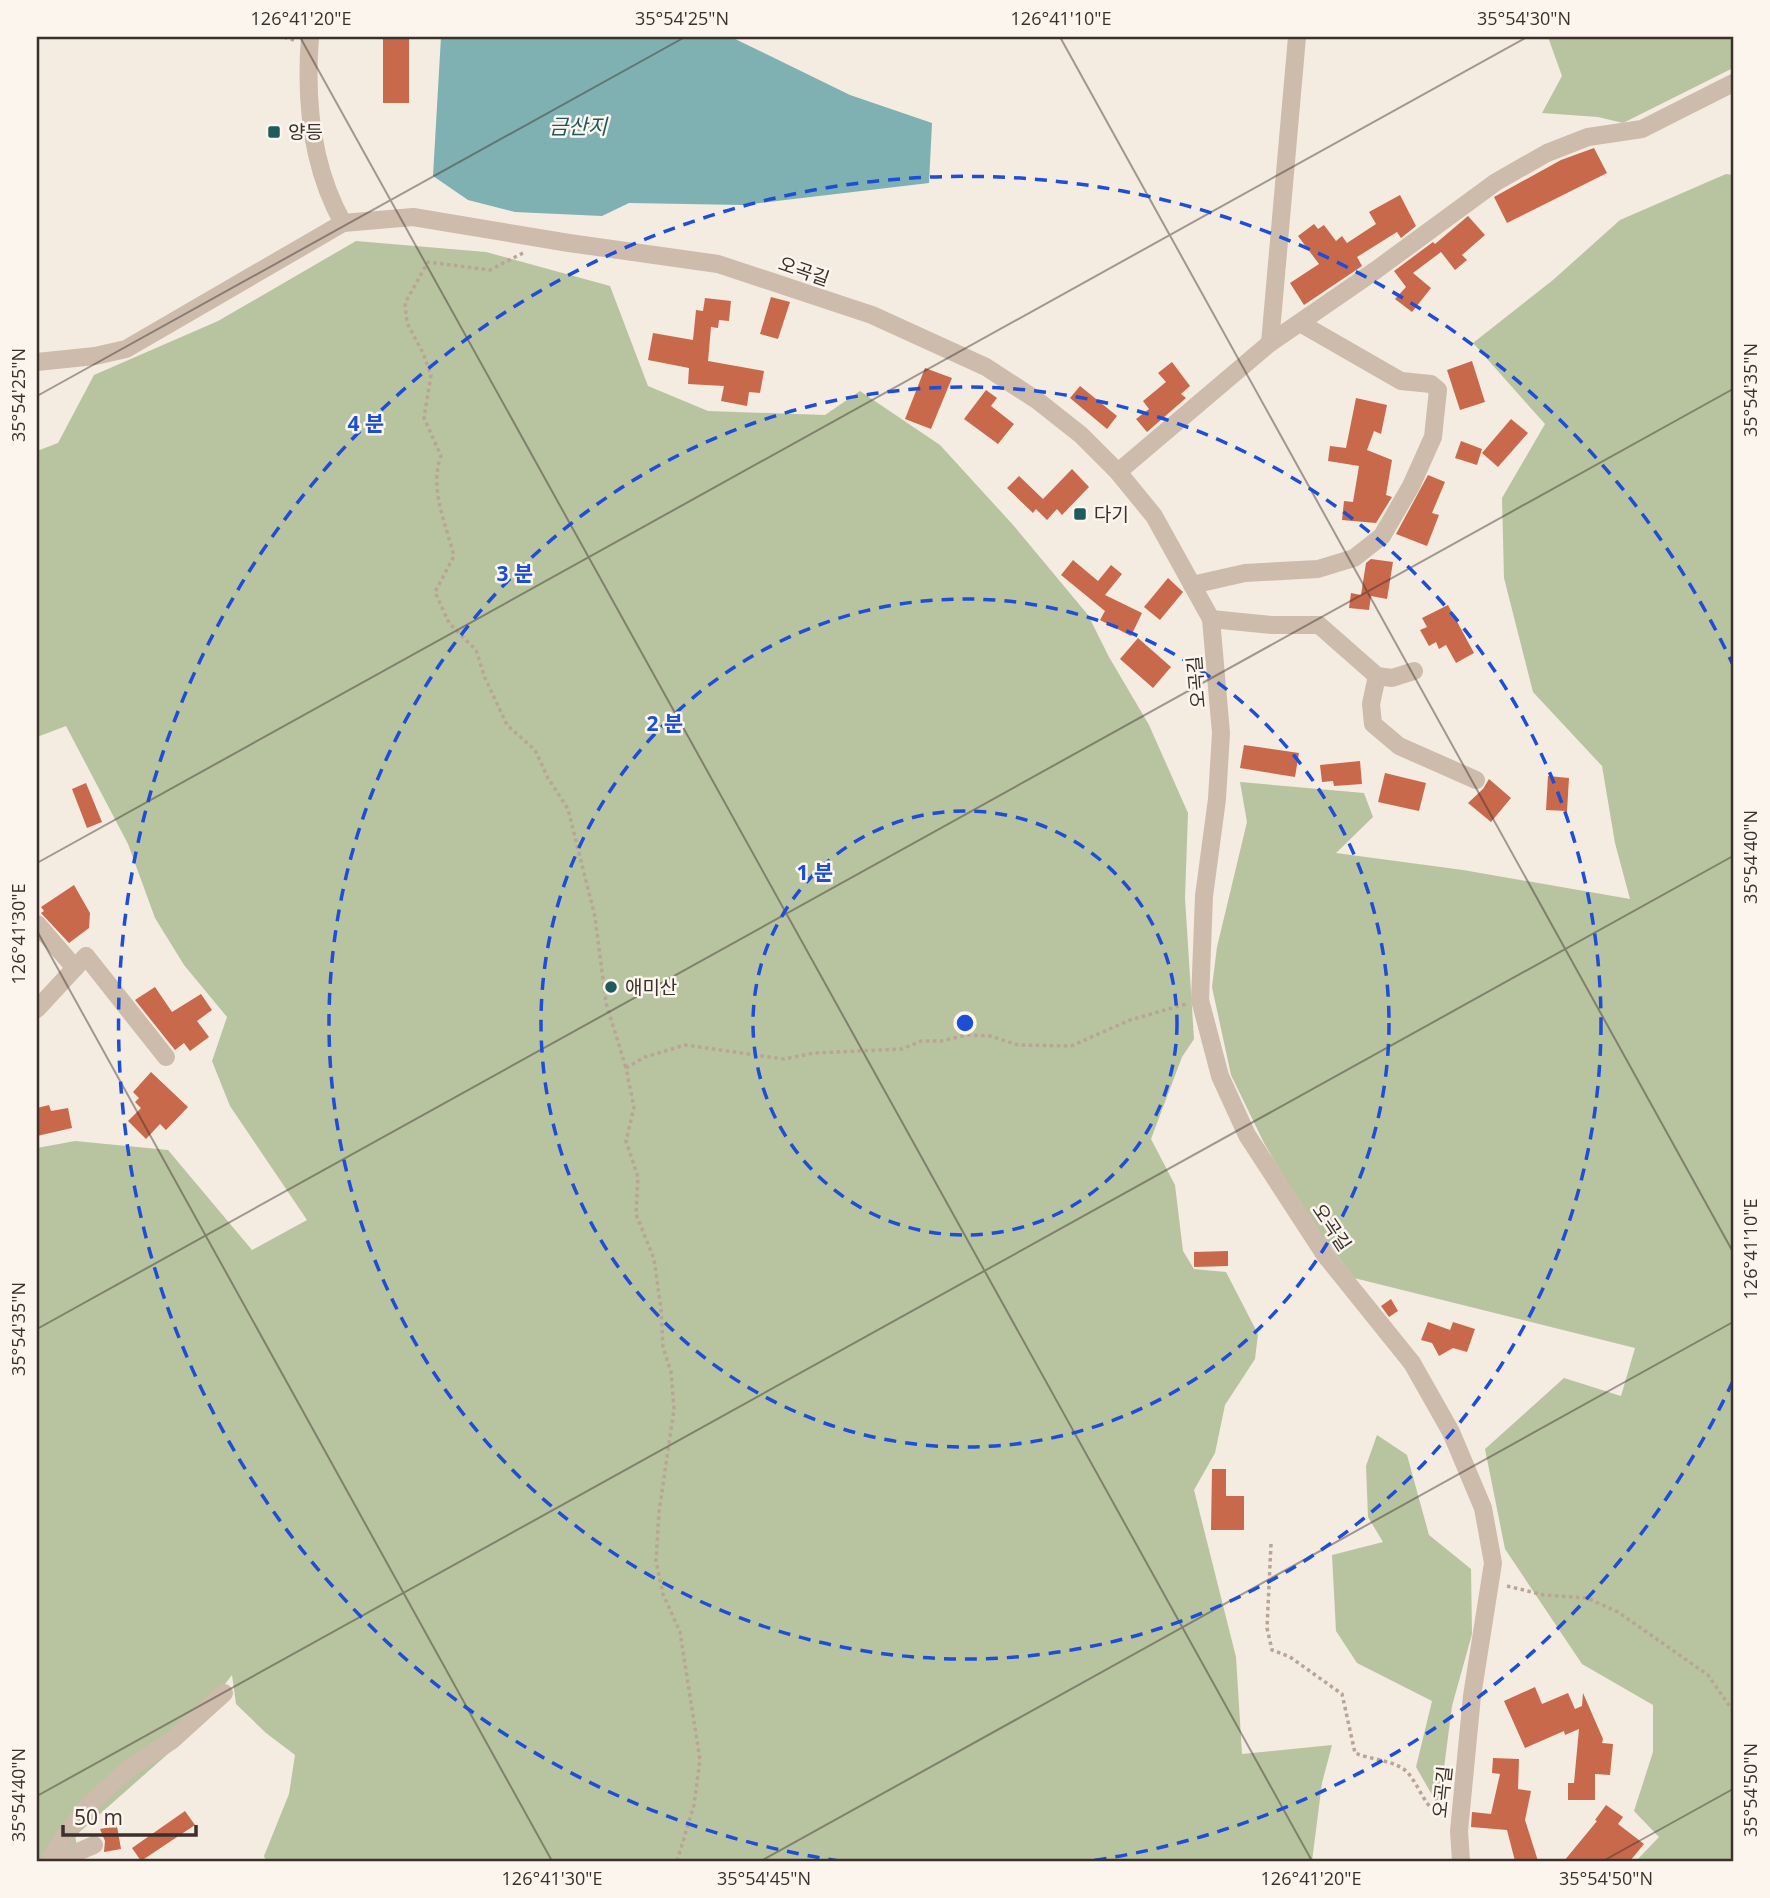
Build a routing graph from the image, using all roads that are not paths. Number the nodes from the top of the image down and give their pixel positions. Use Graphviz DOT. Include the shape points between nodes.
graph roads {
  1 [pos="310,37"];
  2 [pos="1297,37"];
  3 [pos="1733,83"];
  4 [pos="343,223"];
  5 [pos="1300,323"];
  6 [pos="1270,343"];
  7 [pos="37,362"];
  8 [pos="1118,472"];
  9 [pos="1192,585"];
  10 [pos="1211,619"];
  11 [pos="1414,671"];
  12 [pos="1377,676"];
  13 [pos="1476,780"];
  14 [pos="37,924"];
  15 [pos="80,962"];
  16 [pos="37,1009"];
  17 [pos="166,1058"];
  18 [pos="224,1693"];
  19 [pos="94,1845"];
  20 [pos="50,1861"];
  21 [pos="65,1861"];
  22 [pos="1461,1861"];
  1 -- 4 [label="street" via="309,105 314,143 328,196"];
  2 -- 6 [label="street"];
  3 -- 5 [label="street" via="1642,129 1588,137 1537,159 1496,182"];
  4 -- 7 [label="street" via="126,349"];
  4 -- 8 [label="street, 오곡길" via="413,217 718,264 872,315 986,367 1081,435"];
  5 -- 6 [label="street"];
  5 -- 9 [label="street" via="1401,380 1431,384 1438,390 1433,437 1382,536 1354,558 1318,569 1245,573"];
  6 -- 8 [label="street"];
  8 -- 9 [label="street, 오곡길" via="1154,516"];
  9 -- 10 [label="street, 오곡길"];
  10 -- 12 [label="street" via="1319,625"];
  10 -- 22 [label="street, 오곡길" via="1222,733 1205,896 1200,1000 1220,1076 1247,1135 1325,1255 1412,1363 1451,1432 1483,1508 1493,1563 1472,1696"];
  11 -- 12 [label="street" via="1392,678"];
  12 -- 13 [label="street" via="1371,704 1374,724 1399,746"];
  14 -- 15 [label="street"];
  15 -- 16 [label="street"];
  15 -- 17 [label="street"];
  18 -- 20 [label="street" via="87,1807"];
  19 -- 21 [label="street"];
}
